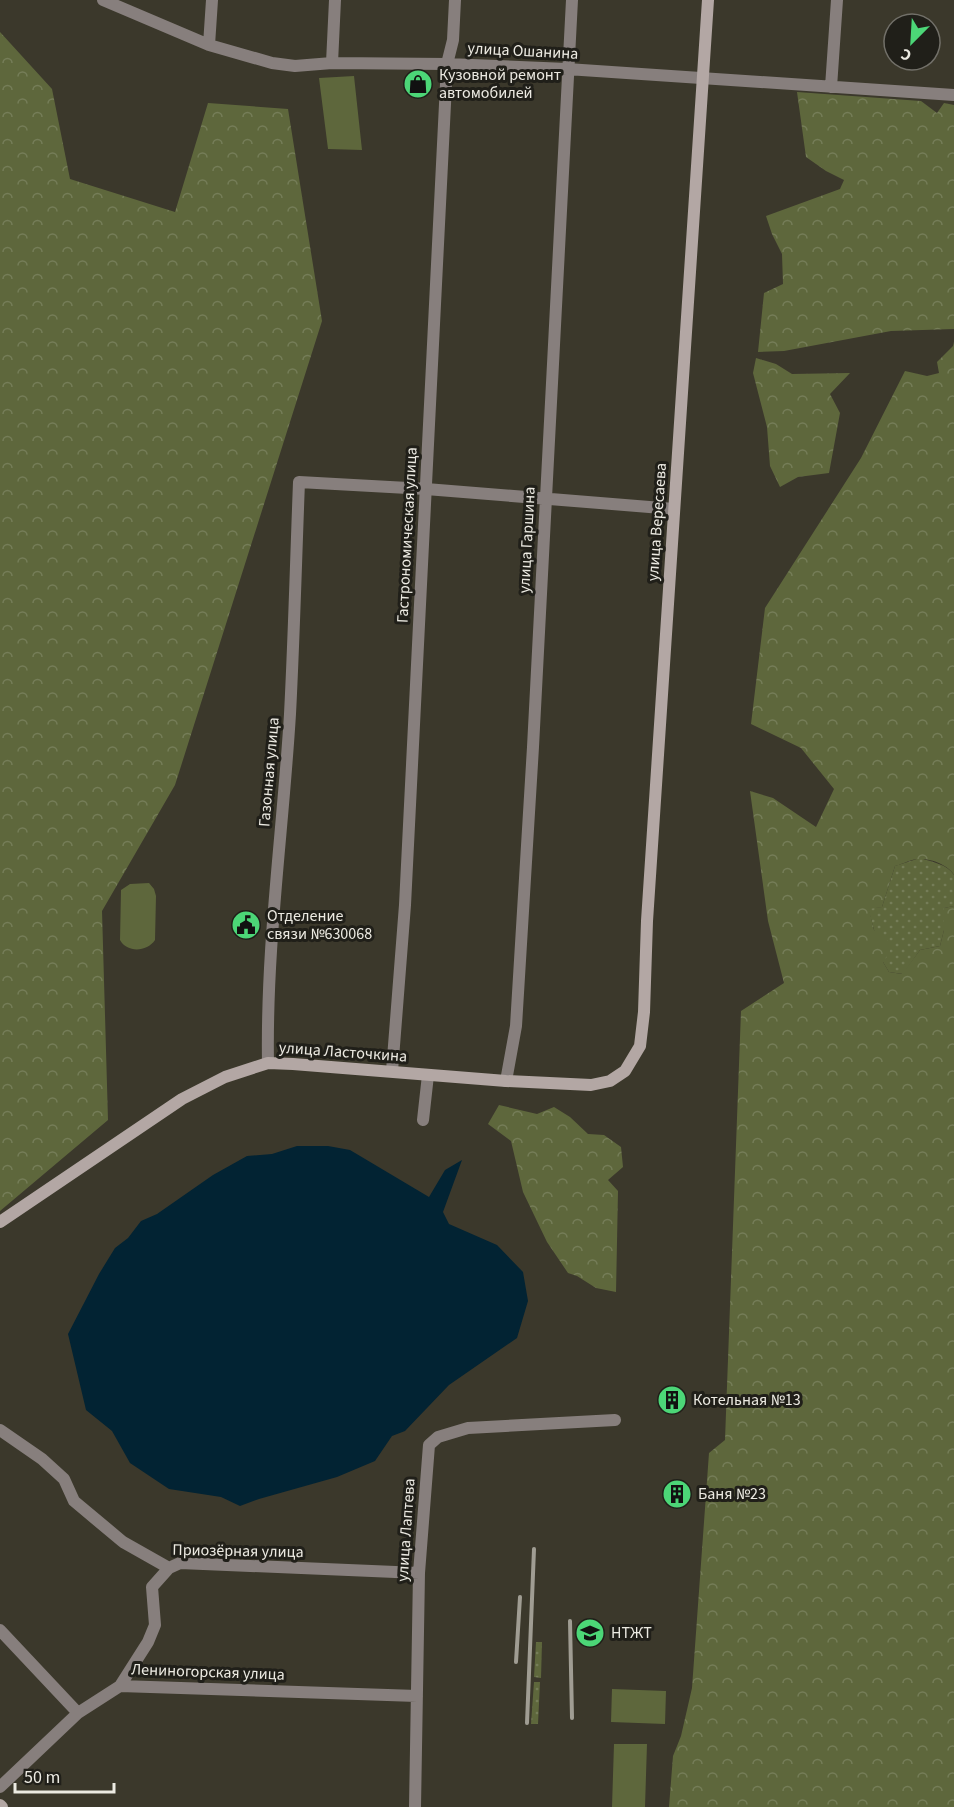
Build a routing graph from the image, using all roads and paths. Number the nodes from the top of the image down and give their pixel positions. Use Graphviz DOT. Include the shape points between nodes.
graph roads {
  1 [pos="103,0"];
  2 [pos="212,0"];
  3 [pos="335,0"];
  4 [pos="455,0"];
  5 [pos="572,0"];
  6 [pos="708,0"];
  7 [pos="837,0"];
  8 [pos="209,45"];
  9 [pos="332,63"];
  10 [pos="447,64"];
  11 [pos="567,69"];
  12 [pos="704,78"];
  13 [pos="831,87"];
  14 [pos="954,95"];
  15 [pos="426,489"];
  16 [pos="546,499"];
  17 [pos="674,509"];
  18 [pos="640,1046"];
  19 [pos="268,1063"];
  20 [pos="393,1071"];
  21 [pos="428,1075"];
  22 [pos="506,1081"];
  23 [pos="423,1120"];
  24 [pos="0,1222"];
  25 [pos="615,1420"];
  26 [pos="0,1430"];
  27 [pos="169,1569"];
  28 [pos="419,1573"];
  29 [pos="0,1630"];
  30 [pos="120,1686"];
  31 [pos="417,1696"];
  32 [pos="78,1713"];
  33 [pos="0,1787"];
  34 [pos="415,1807"];
  1 -- 8 [label="street, улица Ошанина"];
  2 -- 8 [label="street"];
  3 -- 9 [label="street"];
  4 -- 10 [label="street, Гастрономическая улица"];
  5 -- 11 [label="street, улица Гаршина"];
  6 -- 12 [label="street, улица Вересаева"];
  7 -- 13 [label="street"];
  8 -- 9 [label="street, улица Ошанина" via="272,63"];
  9 -- 10 [label="street, улица Ошанина"];
  10 -- 11 [label="street, улица Ошанина"];
  10 -- 15 [label="street, Гастрономическая улица"];
  11 -- 12 [label="street, улица Ошанина"];
  11 -- 16 [label="street, улица Гаршина"];
  12 -- 13 [label="street, улица Ошанина"];
  12 -- 17 [label="street, улица Вересаева"];
  13 -- 14 [label="street, улица Ошанина"];
  15 -- 16 [label="street"];
  15 -- 19 [label="street, Газонная улица" via="299,482 290,714 274,910"];
  15 -- 20 [label="street, Гастрономическая улица"];
  16 -- 17 [label="street"];
  16 -- 22 [label="street, улица Гаршина" via="516,1026"];
  17 -- 18 [label="street, улица Вересаева"];
  18 -- 22 [label="street, улица Ласточкина" via="625,1071 610,1081 591,1085"];
  19 -- 20 [label="street, улица Ласточкина"];
  19 -- 24 [label="street, улица Ласточкина" via="225,1077 182,1099"];
  20 -- 21 [label="street, улица Ласточкина"];
  21 -- 22 [label="street, улица Ласточкина"];
  21 -- 23 [label="street"];
  25 -- 28 [label="street, улица Лаптева" via="468,1428 438,1437 429,1445"];
  26 -- 27 [label="street, Приозёрная улица" via="64,1479 74,1501 123,1542"];
  27 -- 28 [label="street, Приозёрная улица" via="180,1563"];
  27 -- 30 [label="street" via="152,1587 155,1625 148,1642"];
  28 -- 31 [label="street, улица Лаптева"];
  29 -- 32 [label="street"];
  30 -- 31 [label="street, Лениногорская улица"];
  30 -- 32 [label="street, Лениногорская улица"];
  31 -- 34 [label="street, улица Лаптева"];
  32 -- 33 [label="street, Лениногорская улица"];
}
